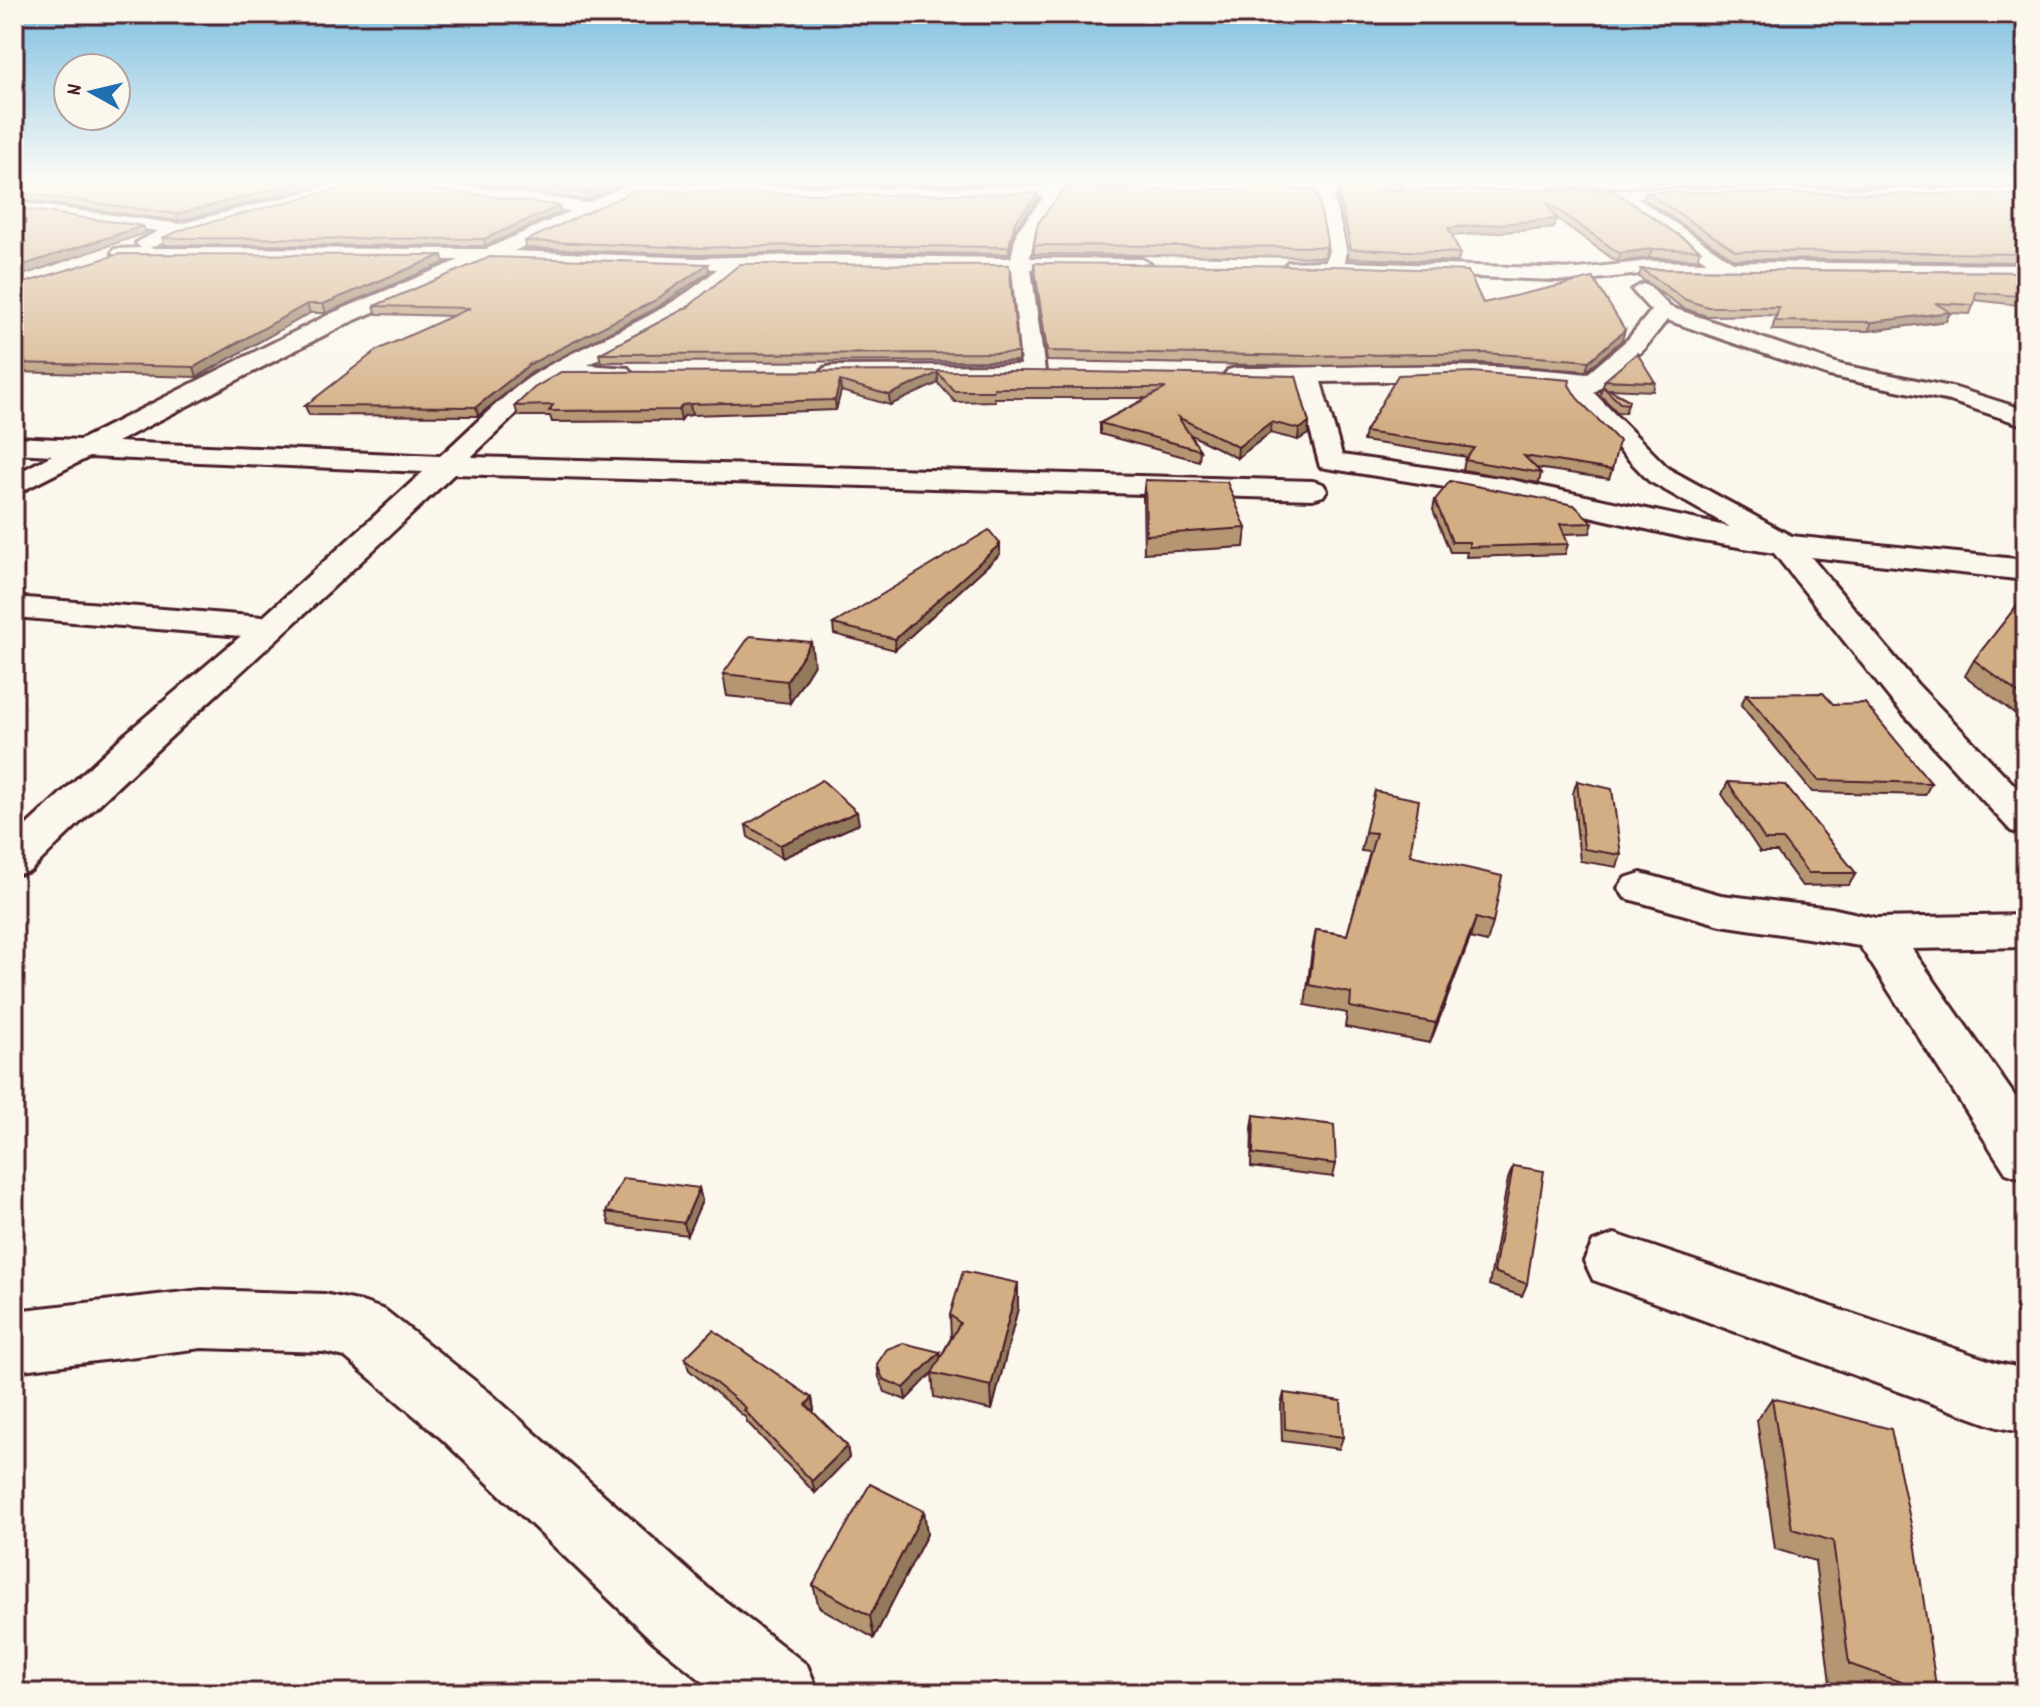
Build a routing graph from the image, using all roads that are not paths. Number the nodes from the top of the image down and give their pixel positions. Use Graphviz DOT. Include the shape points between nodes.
graph roads {
  1 [pos="1020,262"];
  2 [pos="469,263"];
  3 [pos="675,263"];
  4 [pos="772,263"];
  5 [pos="1050,263"];
  6 [pos="1336,263"];
  7 [pos="1721,263"];
  8 [pos="733,265"];
  9 [pos="1155,265"];
  10 [pos="1273,266"];
  11 [pos="1335,266"];
  12 [pos="1727,267"];
  13 [pos="1625,270"];
  14 [pos="2026,271"];
  15 [pos="1663,311"];
  16 [pos="1033,371"];
  17 [pos="554,372"];
  18 [pos="1063,372"];
  19 [pos="649,373"];
  20 [pos="813,374"];
  21 [pos="1216,375"];
  22 [pos="1307,376"];
  23 [pos="1593,382"];
  24 [pos="2026,418"];
  25 [pos="14,445"];
  26 [pos="89,448"];
  27 [pos="446,465"];
  28 [pos="1659,475"];
  29 [pos="14,486"];
  30 [pos="1313,490"];
  31 [pos="1603,509"];
  32 [pos="1784,545"];
  33 [pos="2026,570"];
  34 [pos="14,607"];
  35 [pos="271,628"];
  36 [pos="2026,822"];
  37 [pos="22,843"];
  38 [pos="1641,888"];
  39 [pos="2026,931"];
  40 [pos="1876,934"];
  41 [pos="2026,1157"];
  42 [pos="1615,1261"];
  43 [pos="14,1341"];
  44 [pos="2026,1401"];
  45 [pos="779,1693"];
  1 -- 16 [label="street"];
  2 -- 26 [label="street" via="338,319"];
  3 -- 8 [label="street"];
  4 -- 8 [label="street"];
  5 -- 9 [label="street"];
  6 -- 11 [label="street"];
  7 -- 12 [label="street"];
  8 -- 17 [label="street" via="674,310"];
  10 -- 11 [label="street"];
  11 -- 13 [label="street" via="1578,275"];
  12 -- 13 [label="street"];
  12 -- 14 [label="street"];
  13 -- 15 [label="street"];
  15 -- 23 [label="street"];
  15 -- 24 [label="street" via="1837,371 1956,395"];
  16 -- 18 [label="street"];
  16 -- 20 [label="street"];
  17 -- 19 [label="street"];
  17 -- 27 [label="street"];
  21 -- 22 [label="street"];
  22 -- 23 [label="street" via="1470,371"];
  22 -- 31 [label="street" via="1330,461 1507,488"];
  23 -- 28 [label="street" via="1581,392 1586,400"];
  25 -- 26 [label="street"];
  26 -- 27 [label="street"];
  26 -- 29 [label="street"];
  27 -- 30 [label="street"];
  27 -- 35 [label="street"];
  28 -- 31 [label="street"];
  28 -- 32 [label="street"];
  31 -- 32 [label="street"];
  32 -- 33 [label="street"];
  32 -- 36 [label="street" via="1904,692"];
  34 -- 35 [label="street"];
  35 -- 37 [label="street"];
  38 -- 40 [label="street" via="1721,910"];
  39 -- 40 [label="street"];
  40 -- 41 [label="street"];
  42 -- 44 [label="street"];
  43 -- 45 [label="street" via="202,1319 324,1323 362,1331 466,1416 681,1615"];
}
